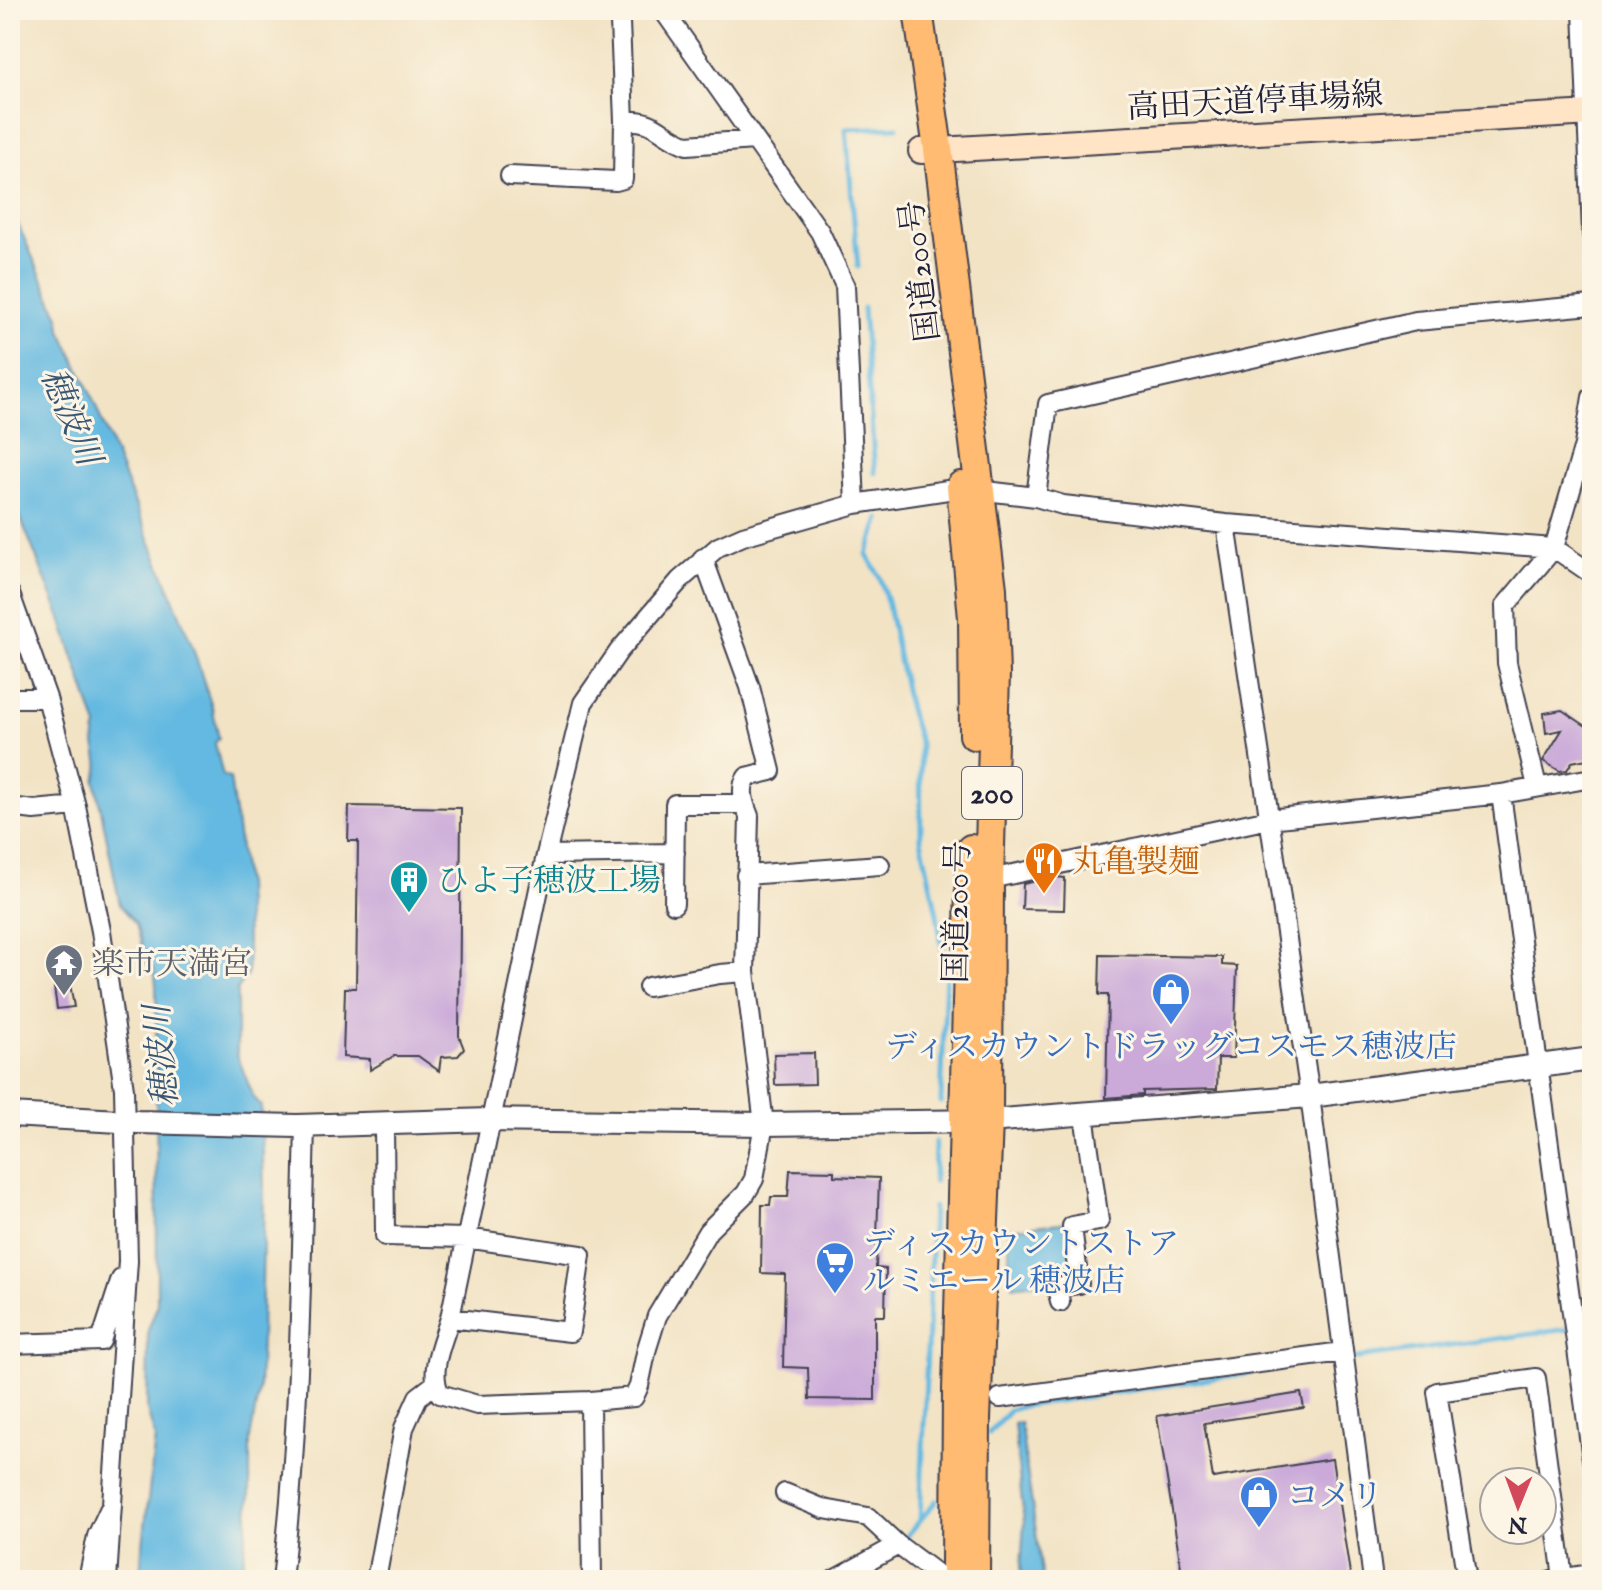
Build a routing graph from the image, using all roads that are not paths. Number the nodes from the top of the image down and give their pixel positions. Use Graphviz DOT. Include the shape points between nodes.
graph roads {
  1 [pos="615,10"];
  2 [pos="663,10"];
  3 [pos="902,10"];
  4 [pos="918,10"];
  5 [pos="1583,10"];
  6 [pos="1590,114"];
  7 [pos="624,121"];
  8 [pos="754,140"];
  9 [pos="930,150"];
  10 [pos="510,176"];
  11 [pos="1592,234"];
  12 [pos="1592,305"];
  13 [pos="1592,397"];
  14 [pos="970,489"];
  15 [pos="1036,497"];
  16 [pos="855,504"];
  17 [pos="1226,524"];
  18 [pos="1559,550"];
  19 [pos="1592,555"];
  20 [pos="703,558"];
  21 [pos="1592,574"];
  22 [pos="10,594"];
  23 [pos="10,698"];
  24 [pos="47,698"];
  25 [pos="1592,778"];
  26 [pos="1537,786"];
  27 [pos="1501,794"];
  28 [pos="744,804"];
  29 [pos="76,806"];
  30 [pos="10,807"];
  31 [pos="1269,819"];
  32 [pos="675,853"];
  33 [pos="546,855"];
  34 [pos="880,865"];
  35 [pos="746,875"];
  36 [pos="980,881"];
  37 [pos="674,904"];
  38 [pos="745,972"];
  39 [pos="648,987"];
  40 [pos="1592,1059"];
  41 [pos="1539,1066"];
  42 [pos="1310,1096"];
  43 [pos="1084,1114"];
  44 [pos="10,1115"];
  45 [pos="489,1120"];
  46 [pos="977,1121"];
  47 [pos="132,1122"];
  48 [pos="384,1124"];
  49 [pos="764,1124"];
  50 [pos="301,1126"];
  51 [pos="466,1238"];
  52 [pos="128,1261"];
  53 [pos="1060,1302"];
  54 [pos="450,1318"];
  55 [pos="10,1344"];
  56 [pos="1342,1352"];
  57 [pos="435,1384"];
  58 [pos="1000,1398"];
  59 [pos="590,1401"];
  60 [pos="1592,1459"];
  61 [pos="785,1493"];
  62 [pos="113,1500"];
  63 [pos="898,1545"];
  64 [pos="1592,1574"];
  65 [pos="947,1577"];
  66 [pos="1558,1579"];
  67 [pos="88,1580"];
  68 [pos="107,1580"];
  69 [pos="282,1580"];
  70 [pos="376,1580"];
  71 [pos="592,1580"];
  72 [pos="834,1580"];
  73 [pos="975,1580"];
  74 [pos="1373,1580"];
  75 [pos="1467,1580"];
  1 -- 7 [label="street" via="620,22"];
  2 -- 8 [label="street"];
  3 -- 9 [label="highway, 国道200号 / 200"];
  4 -- 9 [label="highway, 国道200号 / 200"];
  5 -- 6 [label="street"];
  6 -- 9 [label="main road, 高田天道停車場線"];
  6 -- 11 [label="street"];
  7 -- 8 [label="street" via="655,124 687,145"];
  7 -- 10 [label="street" via="623,179"];
  8 -- 16 [label="street" via="820,232 845,286"];
  9 -- 14 [label="highway, 国道200号 / 200"];
  12 -- 15 [label="street" via="1416,321 1048,404"];
  13 -- 18 [label="street"];
  14 -- 15 [label="street"];
  14 -- 16 [label="street"];
  14 -- 36 [label="highway, 国道200号 / 200"];
  15 -- 17 [label="street" via="1063,505"];
  16 -- 20 [label="street" via="743,536"];
  17 -- 18 [label="street"];
  17 -- 31 [label="street"];
  18 -- 19 [label="street"];
  18 -- 21 [label="street"];
  18 -- 26 [label="street" via="1505,606 1507,663"];
  20 -- 28 [label="street" via="750,687 771,771 747,777"];
  20 -- 33 [label="street" via="619,651 583,703"];
  22 -- 24 [label="street"];
  23 -- 24 [label="street"];
  24 -- 29 [label="street"];
  25 -- 26 [label="street"];
  26 -- 27 [label="street"];
  27 -- 31 [label="street"];
  27 -- 41 [label="street"];
  28 -- 32 [label="street" via="675,804"];
  28 -- 35 [label="street" via="749,816"];
  29 -- 30 [label="street"];
  29 -- 47 [label="street"];
  31 -- 36 [label="street"];
  31 -- 42 [label="street"];
  32 -- 33 [label="street"];
  32 -- 37 [label="street"];
  33 -- 45 [label="street"];
  34 -- 35 [label="street"];
  35 -- 38 [label="street"];
  36 -- 46 [label="highway, 国道200号 / 200"];
  38 -- 39 [label="street"];
  38 -- 49 [label="street"];
  40 -- 41 [label="street"];
  41 -- 42 [label="street"];
  41 -- 60 [label="street"];
  42 -- 43 [label="street"];
  42 -- 56 [label="street"];
  43 -- 46 [label="street"];
  43 -- 53 [label="street" via="1099,1221 1072,1226 1079,1284 1057,1287"];
  44 -- 47 [label="street"];
  45 -- 48 [label="street"];
  45 -- 49 [label="street"];
  45 -- 51 [label="street"];
  46 -- 49 [label="street"];
  46 -- 65 [label="highway, 国道200号 / 200"];
  46 -- 73 [label="highway, 国道200号 / 200"];
  47 -- 50 [label="street"];
  47 -- 52 [label="street"];
  48 -- 50 [label="street"];
  48 -- 51 [label="street" via="385,1236"];
  49 -- 59 [label="street" via="754,1179 708,1231 657,1316 634,1397"];
  50 -- 69 [label="street" via="298,1399"];
  51 -- 54 [label="street"];
  51 -- 54 [label="street" via="581,1255 570,1332"];
  52 -- 55 [label="street" via="101,1341"];
  52 -- 62 [label="street"];
  54 -- 57 [label="street"];
  56 -- 58 [label="street"];
  56 -- 74 [label="street"];
  57 -- 59 [label="street" via="440,1394 477,1405"];
  57 -- 70 [label="street" via="418,1397 404,1428"];
  59 -- 71 [label="street"];
  61 -- 63 [label="street" via="824,1509 868,1517"];
  62 -- 67 [label="street" via="97,1536"];
  62 -- 68 [label="street"];
  63 -- 65 [label="street"];
  63 -- 72 [label="street"];
  64 -- 66 [label="street"];
  66 -- 75 [label="street" via="1536,1378 1437,1392"];
}
